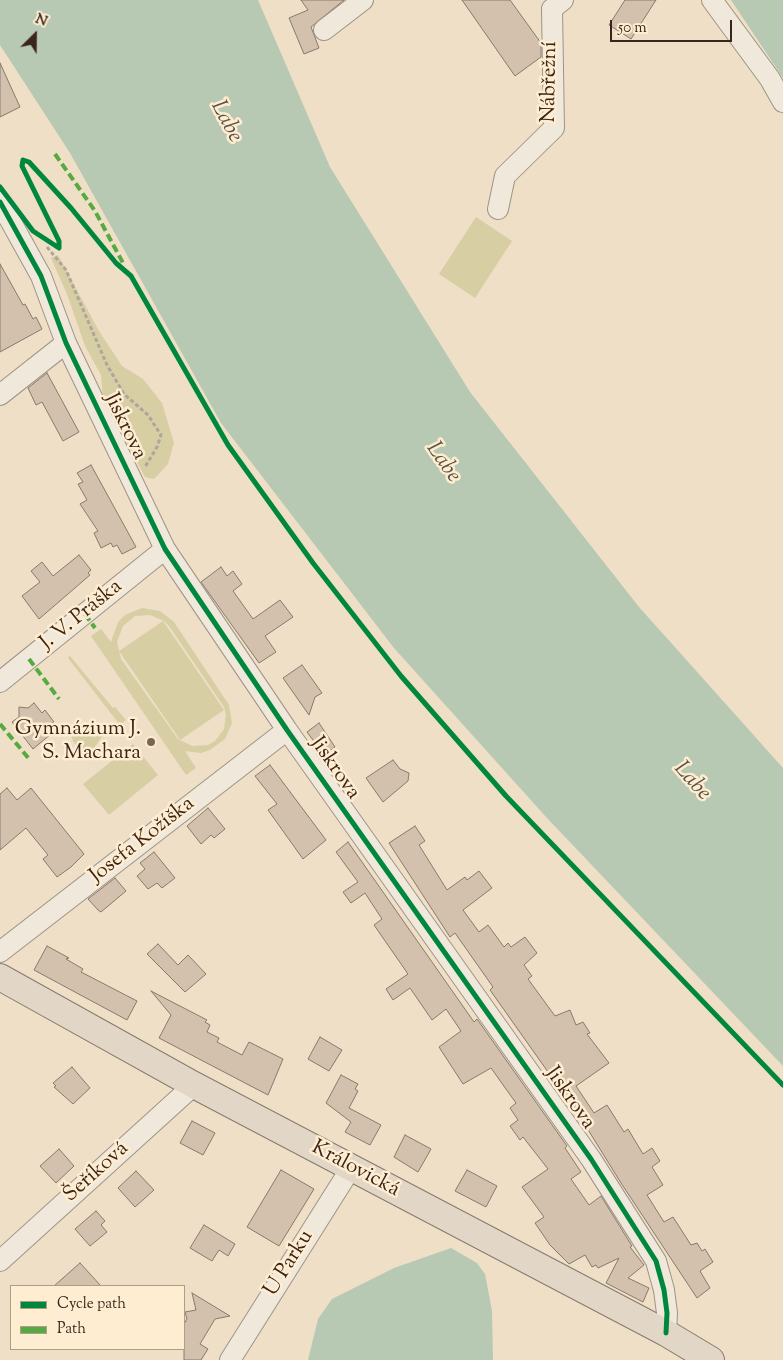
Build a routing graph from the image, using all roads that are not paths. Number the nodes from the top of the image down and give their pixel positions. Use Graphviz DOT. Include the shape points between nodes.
graph roads {
  1 [pos="362,0"];
  2 [pos="563,0"];
  3 [pos="712,0"];
  4 [pos="324,30"];
  5 [pos="783,102"];
  6 [pos="1,205"];
  7 [pos="498,209"];
  8 [pos="66,343"];
  9 [pos="0,395"];
  10 [pos="165,549"];
  11 [pos="0,682"];
  12 [pos="287,730"];
  13 [pos="0,952"];
  14 [pos="0,977"];
  15 [pos="194,1085"];
  16 [pos="351,1168"];
  17 [pos="0,1261"];
  18 [pos="666,1333"];
  19 [pos="714,1359"];
  20 [pos="230,1360"];
  1 -- 4 [label="street"];
  2 -- 7 [label="street, Nábřežní" via="552,9 554,128 505,176"];
  3 -- 5 [label="street"];
  6 -- 8 [label="street, Jiskrova" via="41,276"];
  8 -- 9 [label="street"];
  8 -- 10 [label="street, Jiskrova"];
  10 -- 11 [label="street, J. V. Práška"];
  10 -- 12 [label="street, Jiskrova"];
  12 -- 13 [label="street, Josefa Kožíška"];
  12 -- 18 [label="street, Jiskrova" via="591,1158 651,1253 664,1290"];
  14 -- 15 [label="main road, Královická"];
  15 -- 16 [label="main road, Královická"];
  15 -- 17 [label="street, Šeříková"];
  16 -- 18 [label="main road, Královická"];
  16 -- 20 [label="street, U Parku"];
  18 -- 19 [label="main road, Královická"];
}
